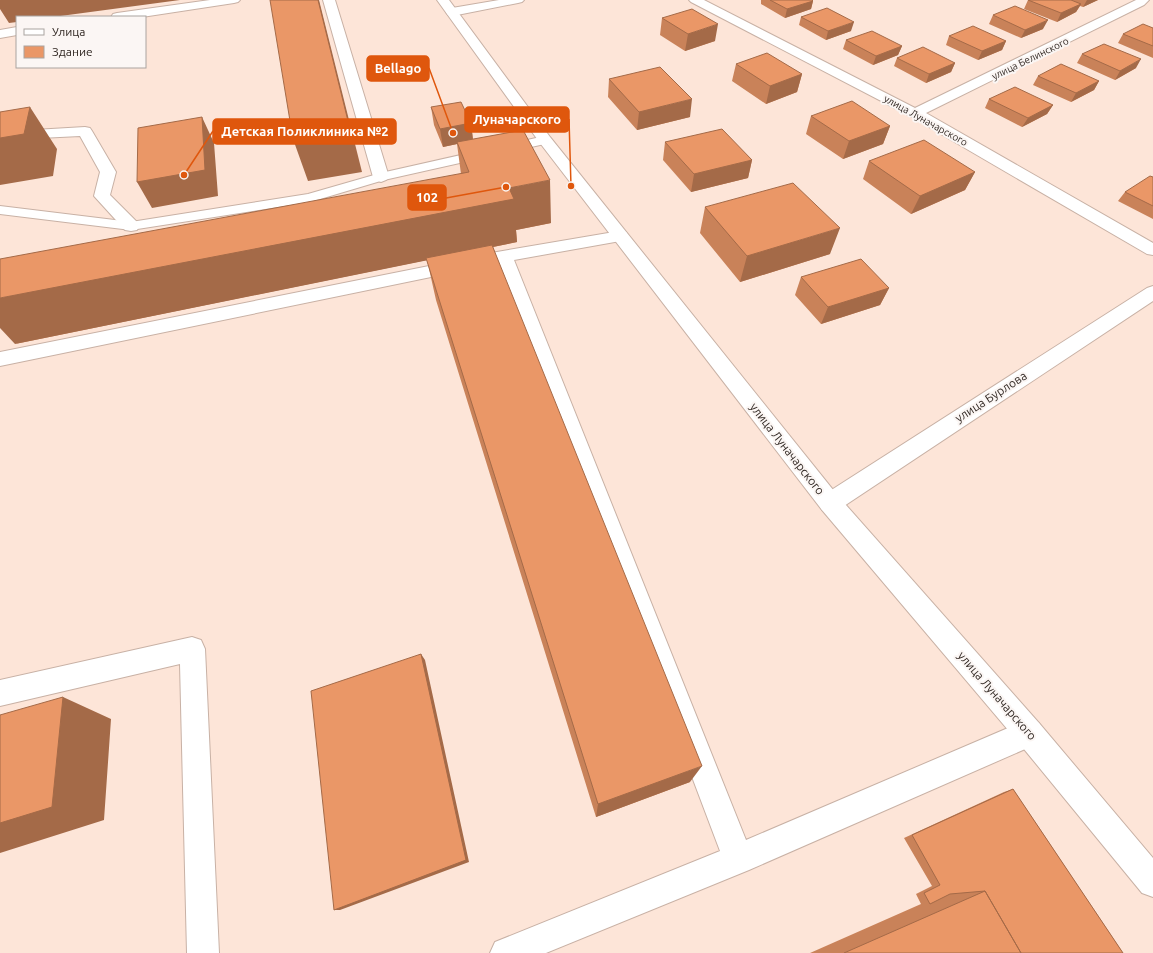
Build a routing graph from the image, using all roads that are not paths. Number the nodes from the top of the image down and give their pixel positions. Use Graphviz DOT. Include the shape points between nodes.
graph roads {
  1 [pos="234,0"];
  2 [pos="329,0"];
  3 [pos="518,0"];
  4 [pos="694,0"];
  5 [pos="1143,0"];
  6 [pos="447,6"];
  7 [pos="124,16"];
  8 [pos="16,31"];
  9 [pos="0,34"];
  10 [pos="915,113"];
  11 [pos="0,136"];
  12 [pos="545,140"];
  13 [pos="381,177"];
  14 [pos="0,210"];
  15 [pos="131,226"];
  16 [pos="620,236"];
  17 [pos="1153,250"];
  18 [pos="504,256"];
  19 [pos="1153,292"];
  20 [pos="0,359"];
  21 [pos="830,503"];
  22 [pos="0,693"];
  23 [pos="1029,732"];
  24 [pos="738,859"];
  25 [pos="1153,882"];
  26 [pos="203,953"];
  27 [pos="506,953"];
  1 -- 7 [label="street"];
  2 -- 13 [label="street"];
  3 -- 6 [label="street"];
  4 -- 10 [label="street, улица Луначарского"];
  5 -- 10 [label="street, улица Белинского"];
  6 -- 12 [label="street, улица Луначарского"];
  8 -- 9 [label="street"];
  10 -- 17 [label="street, улица Луначарского"];
  11 -- 15 [label="street" via="85,131 108,172 102,196"];
  12 -- 13 [label="lane"];
  12 -- 16 [label="street, улица Луначарского"];
  13 -- 15 [label="lane" via="310,198"];
  14 -- 15 [label="lane"];
  16 -- 18 [label="street"];
  16 -- 21 [label="street, улица Луначарского"];
  18 -- 20 [label="street"];
  18 -- 24 [label="street"];
  19 -- 21 [label="street, улица Бурлова"];
  21 -- 23 [label="street, улица Луначарского"];
  22 -- 26 [label="street" via="192,649"];
  23 -- 24 [label="street"];
  23 -- 25 [label="street, улица Луначарского"];
  24 -- 27 [label="street"];
}
